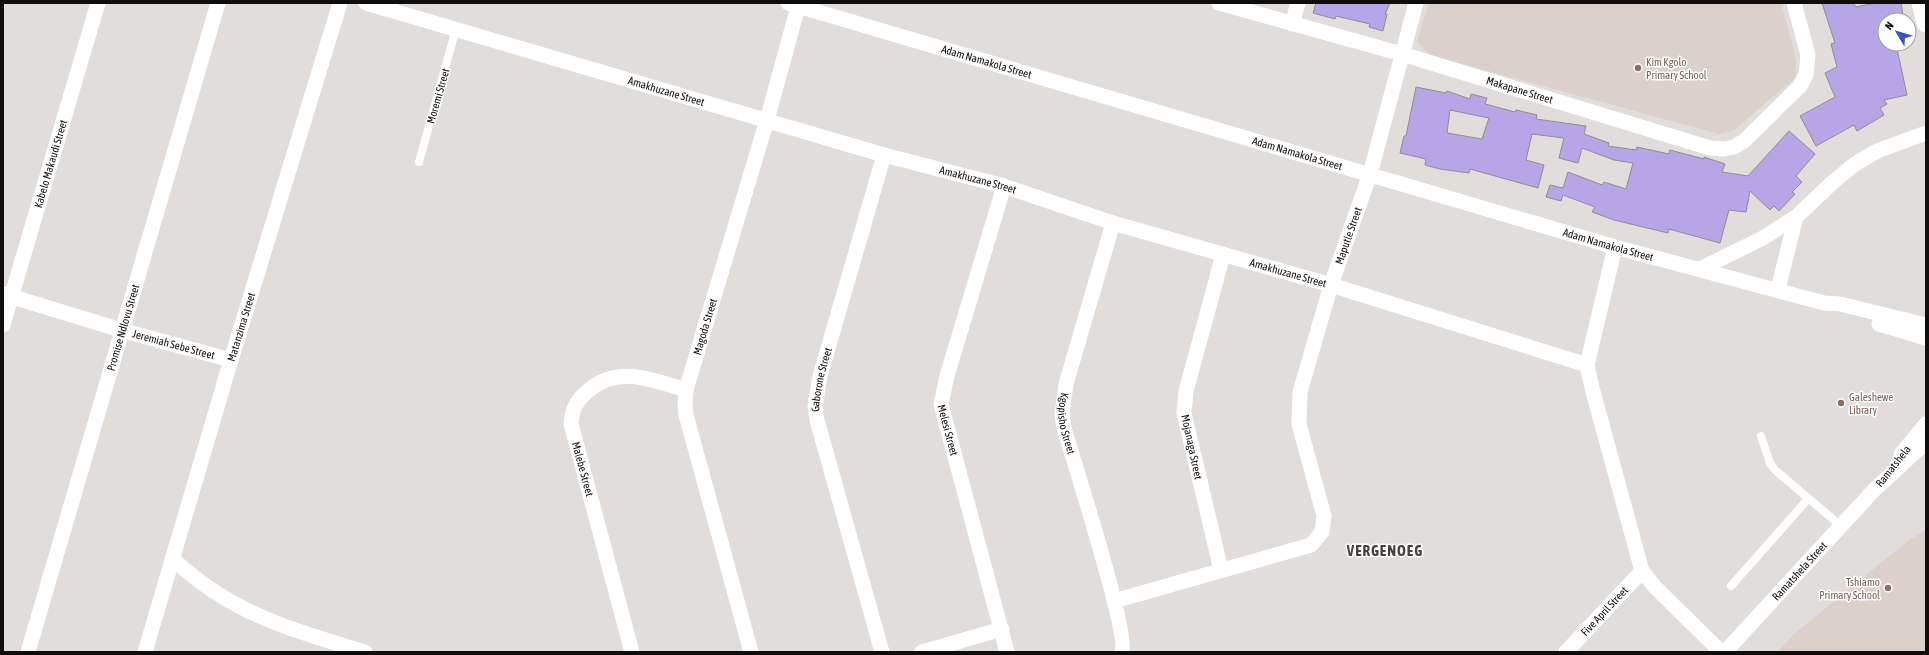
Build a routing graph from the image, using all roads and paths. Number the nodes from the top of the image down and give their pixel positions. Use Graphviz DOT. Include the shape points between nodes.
graph roads {
  1 [pos="98,3"];
  2 [pos="218,3"];
  3 [pos="340,3"];
  4 [pos="366,3"];
  5 [pos="1219,3"];
  6 [pos="1298,3"];
  7 [pos="1416,3"];
  8 [pos="1794,3"];
  9 [pos="1921,3"];
  10 [pos="795,4"];
  11 [pos="1926,23"];
  12 [pos="1292,24"];
  13 [pos="456,29"];
  14 [pos="1402,54"];
  15 [pos="767,120"];
  16 [pos="1926,133"];
  17 [pos="884,155"];
  18 [pos="419,162"];
  19 [pos="1370,174"];
  20 [pos="1004,186"];
  21 [pos="1796,217"];
  22 [pos="1113,223"];
  23 [pos="1615,247"];
  24 [pos="1223,255"];
  25 [pos="1700,269"];
  26 [pos="1331,285"];
  27 [pos="1778,289"];
  28 [pos="7,295"];
  29 [pos="1824,303"];
  30 [pos="3,325"];
  31 [pos="1926,325"];
  32 [pos="121,330"];
  33 [pos="1926,338"];
  34 [pos="230,360"];
  35 [pos="1588,365"];
  36 [pos="686,390"];
  37 [pos="1926,424"];
  38 [pos="1761,436"];
  39 [pos="1926,442"];
  40 [pos="1874,490"];
  41 [pos="1808,499"];
  42 [pos="1841,526"];
  43 [pos="172,558"];
  44 [pos="1221,570"];
  45 [pos="1642,571"];
  46 [pos="1731,586"];
  47 [pos="1114,600"];
  48 [pos="1002,629"];
  49 [pos="28,652"];
  50 [pos="145,652"];
  51 [pos="365,652"];
  52 [pos="632,652"];
  53 [pos="752,652"];
  54 [pos="882,652"];
  55 [pos="922,652"];
  56 [pos="1007,652"];
  57 [pos="1122,652"];
  58 [pos="1566,652"];
  59 [pos="1721,652"];
  60 [pos="1725,652"];
  1 -- 28 [label="street, Kabelo Makaudi Street"];
  2 -- 32 [label="street, Promise Ndlovu Street"];
  3 -- 34 [label="street, Matanzima Street"];
  4 -- 13 [label="street, Amakhuzane Street"];
  5 -- 12 [label="street, Makapane Street"];
  6 -- 12 [label="street"];
  7 -- 14 [label="street, Maputle Street"];
  8 -- 14 [label="street, Makapane Street" via="1808,55 1806,75 1800,86 1752,134 1734,146 1724,149 1710,148"];
  9 -- 11 [label="street"];
  10 -- 15 [label="street, Magoda Street"];
  10 -- 19 [label="street, Adam Namakola Street"];
  12 -- 14 [label="street, Makapane Street"];
  13 -- 15 [label="street, Amakhuzane Street"];
  13 -- 18 [label="lane, Moremi Street"];
  14 -- 19 [label="street, Maputle Street"];
  15 -- 17 [label="street, Amakhuzane Street"];
  15 -- 36 [label="street, Magoda Street"];
  16 -- 21 [label="street" via="1877,150 1855,164"];
  17 -- 20 [label="street, Amakhuzane Street"];
  17 -- 54 [label="street, Gaborone Street" via="820,376 815,406"];
  19 -- 23 [label="street, Adam Namakola Street"];
  19 -- 26 [label="street, Maputle Street"];
  20 -- 22 [label="street, Amakhuzane Street"];
  20 -- 48 [label="street, Melesi Street" via="947,376 941,404"];
  21 -- 25 [label="street" via="1763,238"];
  21 -- 27 [label="street"];
  22 -- 24 [label="street, Amakhuzane Street"];
  22 -- 47 [label="street, Kgopisho Street" via="1066,384 1062,414"];
  23 -- 25 [label="street, Adam Namakola Street"];
  23 -- 35 [label="street"];
  24 -- 26 [label="street, Amakhuzane Street"];
  24 -- 44 [label="street, Mojanaga Street" via="1186,391 1184,413"];
  25 -- 27 [label="street, Adam Namakola Street"];
  26 -- 35 [label="street, Amakhuzane Street"];
  26 -- 44 [label="street, Maputle Street" via="1303,378 1298,408 1299,424 1324,516 1322,532 1311,545"];
  27 -- 29 [label="street, Adam Namakola Street"];
  28 -- 30 [label="street, Kabelo Makaudi Street"];
  28 -- 32 [label="street, Jeremiah Sebe Street"];
  29 -- 31 [label="street" via="1846,305"];
  29 -- 33 [label="street" via="1851,315"];
  32 -- 34 [label="street, Jeremiah Sebe Street"];
  32 -- 49 [label="street, Promise Ndlovu Street"];
  34 -- 43 [label="street, Matanzima Street"];
  35 -- 45 [label="street"];
  36 -- 52 [label="street, Malebe Street" via="648,378 614,376 596,384 575,404 572,414 571,424"];
  36 -- 53 [label="street, Magoda Street" via="686,415"];
  37 -- 40 [label="street, Ramatshela"];
  38 -- 41 [label="lane" via="1775,470"];
  39 -- 40 [label="street, Ramatshela"];
  40 -- 42 [label="street, Ramatshela Street"];
  41 -- 42 [label="lane"];
  41 -- 46 [label="lane"];
  42 -- 60 [label="street, Ramatshela Street"];
  43 -- 50 [label="street, Matanzima Street"];
  43 -- 51 [label="street" via="215,592 246,610"];
  44 -- 47 [label="street"];
  45 -- 58 [label="street, Five April Street"];
  45 -- 59 [label="street"];
  47 -- 57 [label="street, Kgopisho Street" via="1122,637"];
  48 -- 55 [label="street"];
  48 -- 56 [label="street, Melesi Street"];
}
